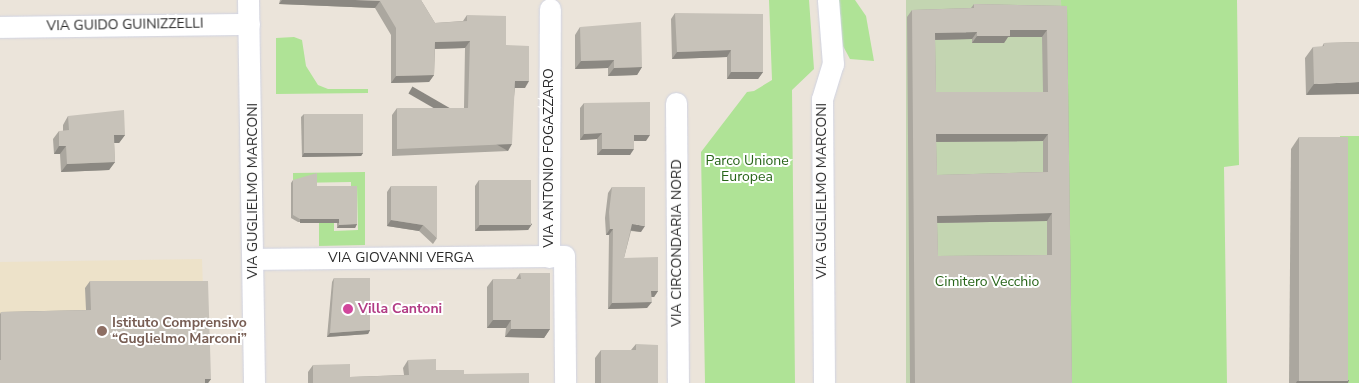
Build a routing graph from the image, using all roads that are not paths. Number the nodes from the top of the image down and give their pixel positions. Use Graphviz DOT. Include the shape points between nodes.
graph roads {
  1 [pos="248,0"];
  2 [pos="828,0"];
  3 [pos="550,8"];
  4 [pos="249,24"];
  5 [pos="0,27"];
  6 [pos="676,103"];
  7 [pos="549,257"];
  8 [pos="254,259"];
  9 [pos="254,383"];
  10 [pos="565,383"];
  11 [pos="678,383"];
  12 [pos="824,383"];
  1 -- 4 [label="street, VIA GUGLIELMO MARCONI"];
  2 -- 12 [label="street, VIA GUGLIELMO MARCONI" via="833,64 822,99"];
  3 -- 7 [label="street, VIA ANTONIO FOGAZZARO"];
  4 -- 5 [label="street, VIA GUIDO GUINIZZELLI"];
  4 -- 8 [label="street, VIA GUGLIELMO MARCONI"];
  6 -- 11 [label="street, VIA CIRCONDARIA NORD"];
  7 -- 8 [label="street, VIA GIOVANNI VERGA"];
  7 -- 10 [label="street, VIA ANTONIO FOGAZZARO" via="564,256"];
  8 -- 9 [label="street, VIA GUGLIELMO MARCONI"];
}
